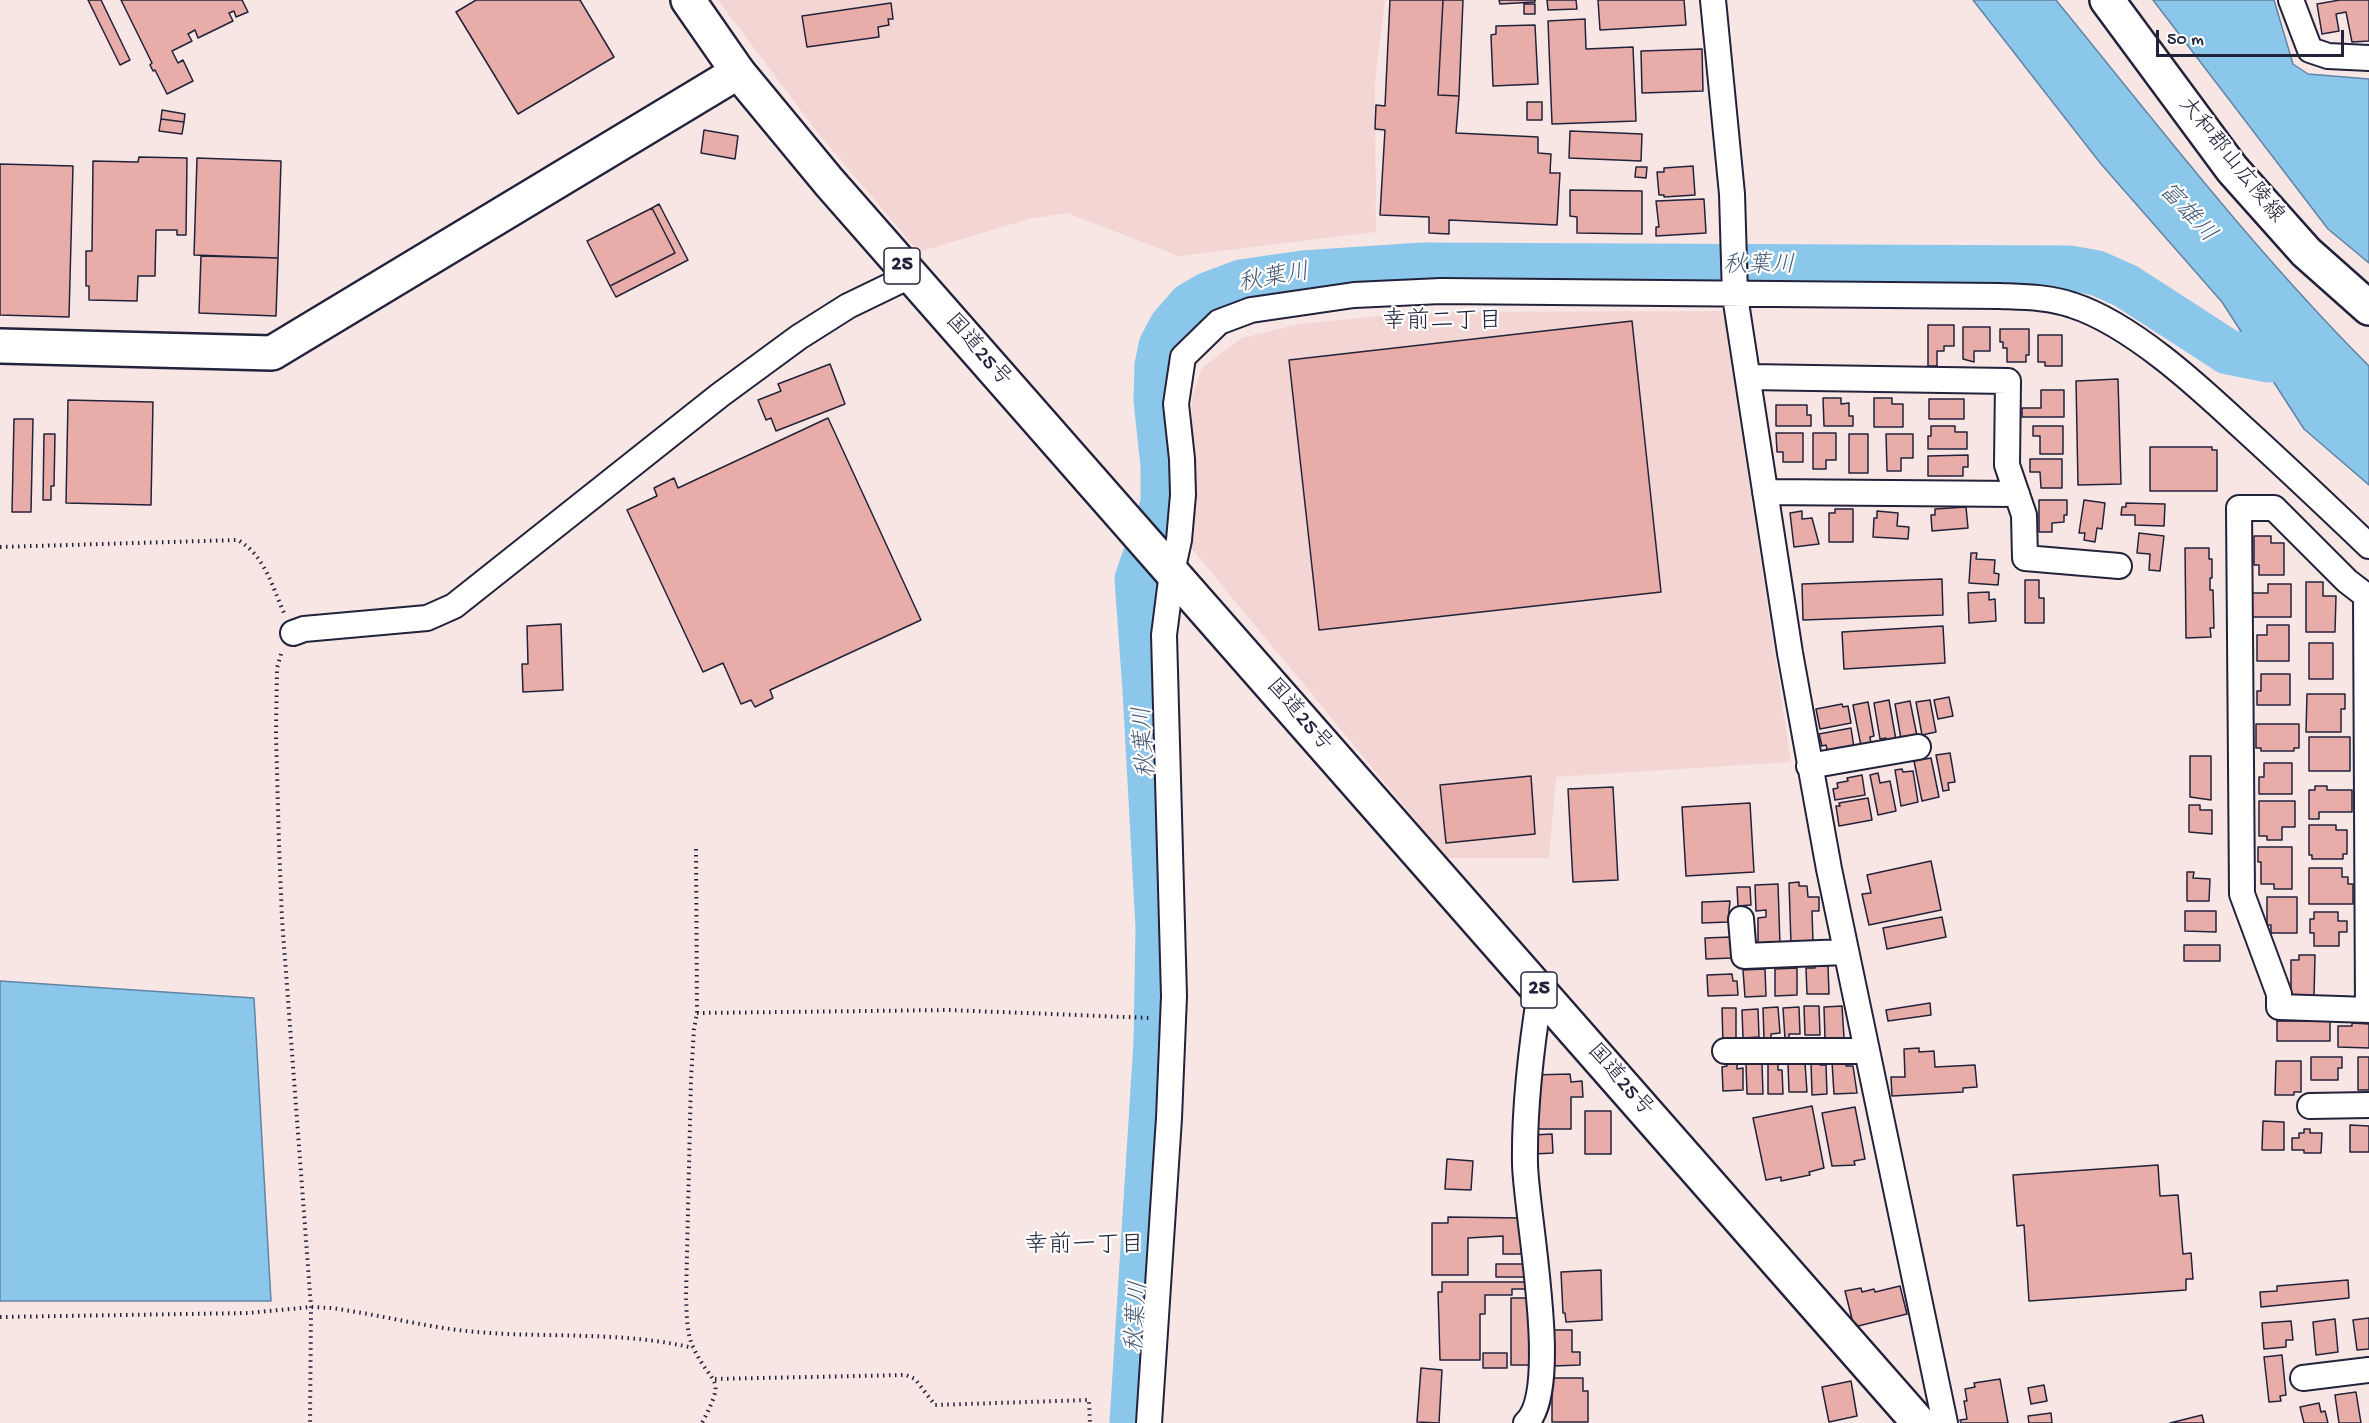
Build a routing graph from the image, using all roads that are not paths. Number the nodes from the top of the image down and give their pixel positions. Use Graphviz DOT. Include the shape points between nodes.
graph roads {
  1 [pos="688,0"];
  2 [pos="1713,0"];
  3 [pos="2107,0"];
  4 [pos="2291,0"];
  5 [pos="2369,58"];
  6 [pos="738,72"];
  7 [pos="910,276"];
  8 [pos="1735,296"];
  9 [pos="2369,308"];
  10 [pos="0,346"];
  11 [pos="1748,377"];
  12 [pos="1765,492"];
  13 [pos="2018,494"];
  14 [pos="2369,546"];
  15 [pos="1165,565"];
  16 [pos="2119,566"];
  17 [pos="2368,597"];
  18 [pos="293,633"];
  19 [pos="1918,747"];
  20 [pos="1809,766"];
  21 [pos="1741,918"];
  22 [pos="1846,952"];
  23 [pos="1540,992"];
  24 [pos="2369,1010"];
  25 [pos="1725,1050"];
  26 [pos="1866,1050"];
  27 [pos="2369,1105"];
  28 [pos="2310,1106"];
  29 [pos="2369,1370"];
  30 [pos="2303,1378"];
  31 [pos="1149,1423"];
  32 [pos="1526,1423"];
  33 [pos="1919,1423"];
  34 [pos="1945,1423"];
  1 -- 6 [label="main road, 国道25号 / 25"];
  2 -- 8 [label="street" via="1734,241"];
  3 -- 9 [label="main road, 大和郡山広陵線" via="2232,169 2306,252"];
  4 -- 5 [label="street" via="2310,51"];
  6 -- 7 [label="main road, 国道25号 / 25"];
  6 -- 10 [label="main road" via="272,353"];
  7 -- 15 [label="main road, 国道25号 / 25"];
  7 -- 18 [label="street" via="848,306 799,336 454,606 427,618"];
  8 -- 11 [label="street"];
  8 -- 14 [label="street" via="2000,296 2072,304 2118,328 2187,377"];
  8 -- 15 [label="street" via="1441,291 1354,295 1251,310 1219,322 1183,357 1176,404 1183,495 1179,540"];
  11 -- 12 [label="street"];
  11 -- 13 [label="street" via="2008,381 2007,465"];
  12 -- 13 [label="street"];
  12 -- 20 [label="street"];
  13 -- 16 [label="street" via="2025,515 2025,558"];
  15 -- 23 [label="main road, 国道25号 / 25"];
  15 -- 31 [label="street" via="1174,996"];
  17 -- 24 [label="street"];
  17 -- 24 [label="street" via="2274,508 2240,508 2242,894 2279,994 2279,1007"];
  19 -- 20 [label="street"];
  20 -- 22 [label="street"];
  21 -- 22 [label="street" via="1744,956"];
  22 -- 26 [label="street"];
  23 -- 32 [label="street" via="1531,1046 1525,1165 1542,1352 1536,1405"];
  23 -- 33 [label="main road, 国道25号 / 25"];
  25 -- 26 [label="street"];
  26 -- 34 [label="street"];
  27 -- 28 [label="street"];
  29 -- 30 [label="street"];
}
